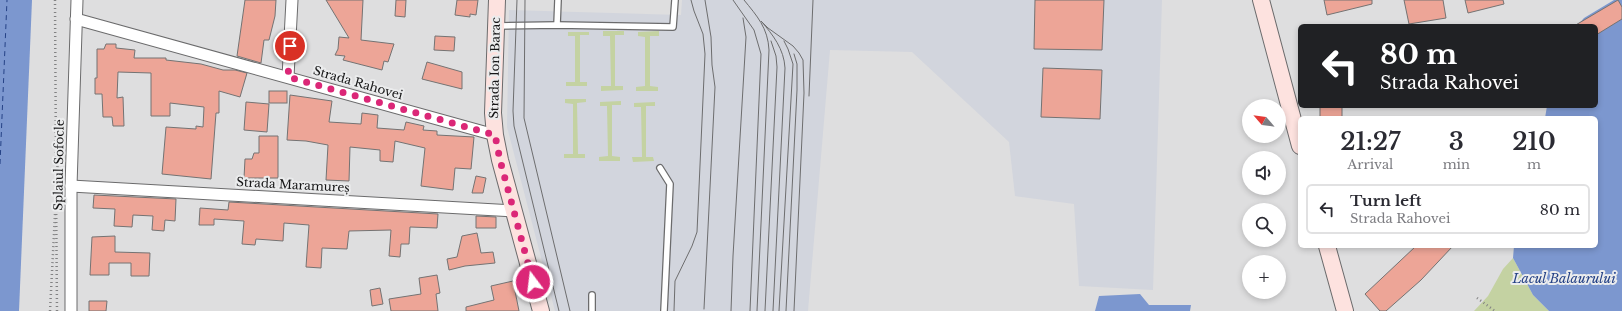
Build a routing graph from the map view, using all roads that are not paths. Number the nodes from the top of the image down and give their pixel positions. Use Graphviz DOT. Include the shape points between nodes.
graph roads {
  1 [pos="77,0"];
  2 [pos="292,0"];
  3 [pos="497,0"];
  4 [pos="558,0"];
  5 [pos="675,0"];
  6 [pos="1261,0"];
  7 [pos="76,19"];
  8 [pos="557,25"];
  9 [pos="496,26"];
  10 [pos="288,77"];
  11 [pos="495,135"];
  12 [pos="1298,139"];
  13 [pos="660,168"];
  14 [pos="72,186"];
  15 [pos="514,211"];
  16 [pos="1328,248"];
  17 [pos="592,295"];
  18 [pos="71,311"];
  19 [pos="541,311"];
  20 [pos="592,311"];
  21 [pos="664,311"];
  22 [pos="1345,311"];
  1 -- 7 [label="street, Splaiul Sofocle"];
  2 -- 10 [label="street"];
  3 -- 9 [label="street, Strada Ion Barac"];
  4 -- 8 [label="lane"];
  5 -- 8 [label="lane" via="673,27"];
  6 -- 12 [label="street"];
  7 -- 10 [label="street, Strada Rahovei"];
  7 -- 14 [label="street, Splaiul Sofocle"];
  8 -- 9 [label="lane"];
  9 -- 11 [label="street, Strada Ion Barac" via="493,113"];
  10 -- 11 [label="street, Strada Rahovei"];
  11 -- 15 [label="street, Strada Ion Barac"];
  13 -- 21 [label="lane" via="670,184"];
  14 -- 15 [label="street, Strada Maramureș"];
  14 -- 18 [label="street, Splaiul Sofocle"];
  15 -- 19 [label="street, Strada Ion Barac"];
  16 -- 22 [label="street"];
  17 -- 20 [label="lane"];
}
